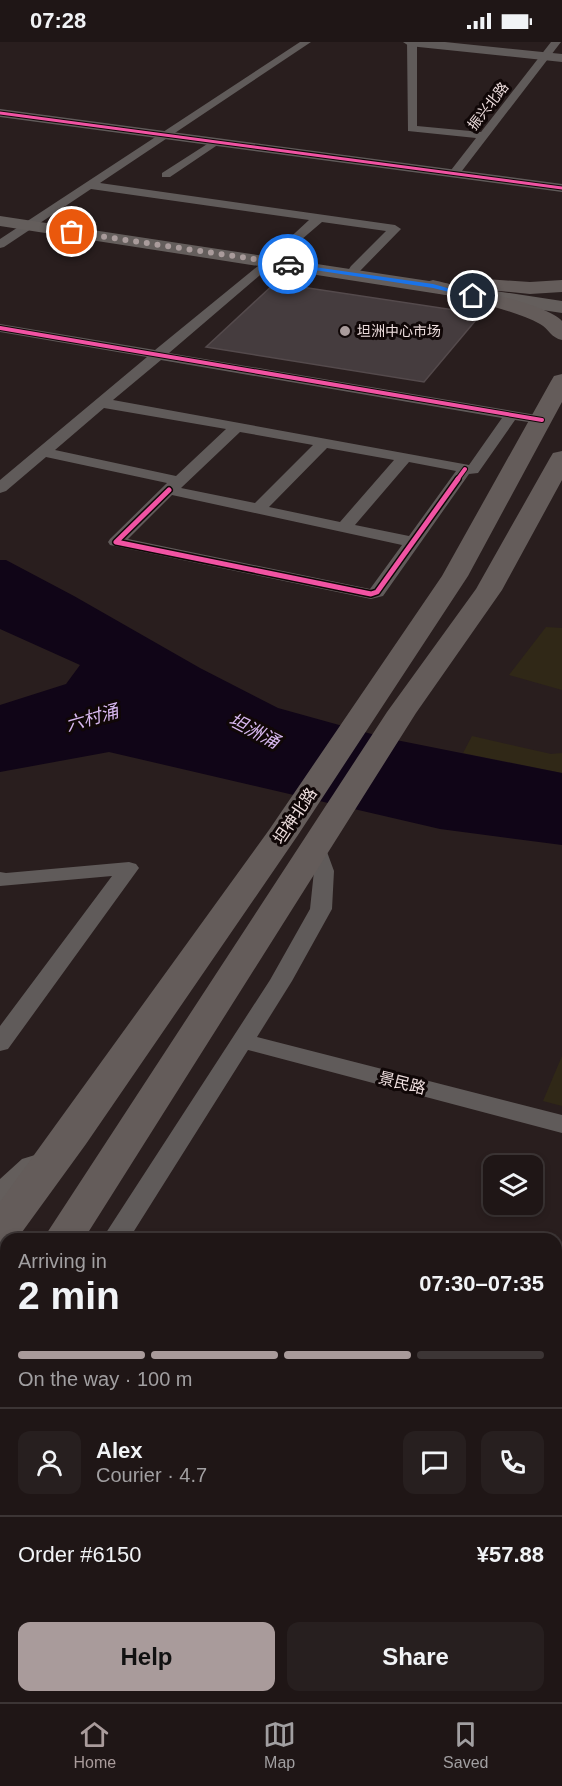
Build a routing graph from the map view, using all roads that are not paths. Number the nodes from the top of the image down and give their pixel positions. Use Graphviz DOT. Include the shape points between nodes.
graph roads {
  1 [pos="306,42"];
  2 [pos="416,42"];
  3 [pos="556,42"];
  4 [pos="545,56"];
  5 [pos="562,58"];
  6 [pos="0,113"];
  7 [pos="167,135"];
  8 [pos="485,136"];
  9 [pos="215,141"];
  10 [pos="454,174"];
  11 [pos="166,175"];
  12 [pos="89,185"];
  13 [pos="562,188"];
  14 [pos="0,215"];
  15 [pos="319,218"];
  16 [pos="0,221"];
  17 [pos="32,223"];
  18 [pos="0,244"];
  19 [pos="272,259"];
  20 [pos="355,269"];
  21 [pos="439,284"];
  22 [pos="562,286"];
  23 [pos="562,298"];
  24 [pos="562,307"];
  25 [pos="0,328"];
  26 [pos="562,334"];
  27 [pos="160,354"];
  28 [pos="562,381"];
  29 [pos="103,403"];
  30 [pos="511,415"];
  31 [pos="542,420"];
  32 [pos="237,427"];
  33 [pos="323,443"];
  34 [pos="45,452"];
  35 [pos="405,457"];
  36 [pos="562,458"];
  37 [pos="465,469"];
  38 [pos="6,473"];
  39 [pos="174,485"];
  40 [pos="0,488"];
  41 [pos="258,509"];
  42 [pos="344,527"];
  43 [pos="413,542"];
  44 [pos="316,845"];
  45 [pos="0,879"];
  46 [pos="242,1041"];
  47 [pos="0,1043"];
  48 [pos="562,1124"];
  49 [pos="72,1134"];
  50 [pos="0,1200"];
  51 [pos="87,1201"];
  52 [pos="0,1232"];
  53 [pos="67,1233"];
  54 [pos="83,1233"];
  55 [pos="119,1233"];
  1 -- 7 [label="street"];
  2 -- 4 [label="street"];
  2 -- 8 [label="street" via="412,129"];
  3 -- 4 [label="street, 振兴北路"];
  4 -- 5 [label="street"];
  4 -- 8 [label="street, 振兴北路"];
  6 -- 7 [label="street"];
  7 -- 9 [label="street"];
  7 -- 12 [label="street"];
  8 -- 10 [label="street, 振兴北路"];
  9 -- 10 [label="street"];
  9 -- 11 [label="street"];
  10 -- 13 [label="street"];
  12 -- 15 [label="street"];
  12 -- 17 [label="street"];
  14 -- 17 [label="main road"];
  15 -- 19 [label="street"];
  15 -- 20 [label="street" via="395,229"];
  16 -- 17 [label="main road"];
  17 -- 18 [label="street"];
  17 -- 19 [label="main road"];
  19 -- 20 [label="main road"];
  19 -- 21 [label="main road"];
  19 -- 27 [label="street"];
  20 -- 21 [label="main road"];
  21 -- 22 [label="main road"];
  21 -- 23 [label="main road"];
  21 -- 24 [label="main road"];
  21 -- 26 [label="main road" via="549,320"];
  25 -- 27 [label="street"];
  27 -- 29 [label="street"];
  27 -- 30 [label="street"];
  28 -- 31 [label="main road, 坦神北路"];
  29 -- 32 [label="street"];
  29 -- 34 [label="street"];
  30 -- 31 [label="street"];
  30 -- 37 [label="street" via="473,470"];
  31 -- 49 [label="main road, 坦神北路" via="455,576 282,836"];
  32 -- 33 [label="street"];
  32 -- 39 [label="street"];
  33 -- 35 [label="street"];
  33 -- 41 [label="street"];
  34 -- 38 [label="street"];
  34 -- 39 [label="street"];
  35 -- 37 [label="street"];
  35 -- 42 [label="street"];
  36 -- 44 [label="main road, 坦神北路" via="489,590 402,712"];
  37 -- 43 [label="street"];
  38 -- 40 [label="street"];
  39 -- 41 [label="street"];
  39 -- 43 [label="street" via="116,542 370,594 377,592"];
  41 -- 42 [label="street"];
  42 -- 43 [label="street"];
  44 -- 46 [label="street" via="324,871 321,909 282,981"];
  44 -- 51 [label="main road, 坦神北路"];
  45 -- 47 [label="street" via="129,868"];
  46 -- 48 [label="street, 景民路"];
  46 -- 55 [label="street"];
  49 -- 50 [label="main road"];
  49 -- 52 [label="main road, 坦神北路"];
  51 -- 53 [label="main road, 坦神北路"];
  51 -- 54 [label="main road"];
}
